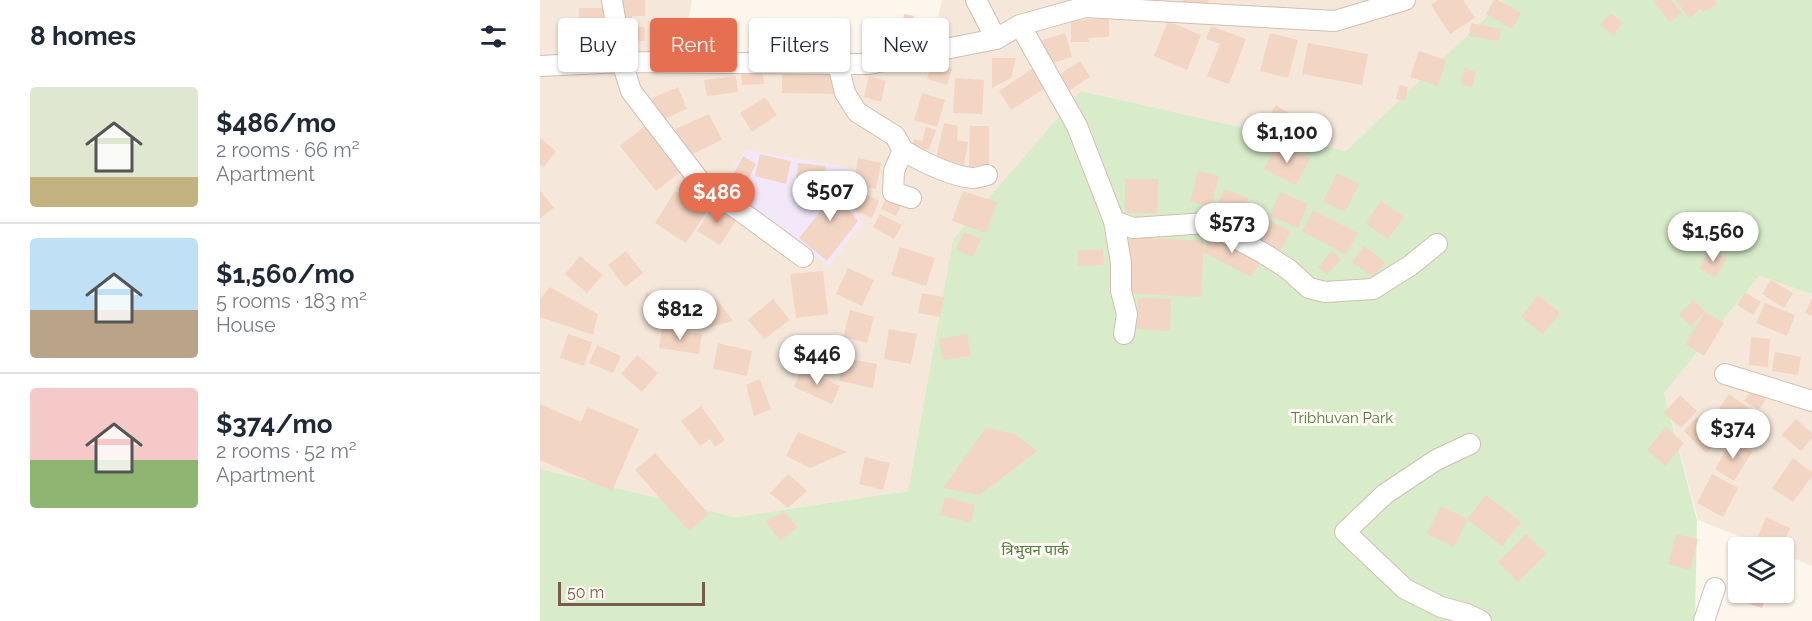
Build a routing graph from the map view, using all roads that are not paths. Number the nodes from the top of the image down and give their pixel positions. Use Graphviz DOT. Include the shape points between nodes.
graph roads {
  1 [pos="612,0"];
  2 [pos="976,0"];
  3 [pos="1405,0"];
  4 [pos="615,18"];
  5 [pos="1020,25"];
  6 [pos="996,39"];
  7 [pos="638,62"];
  8 [pos="749,63"];
  9 [pos="850,64"];
  10 [pos="558,65"];
  11 [pos="540,66"];
  12 [pos="625,72"];
  13 [pos="840,72"];
  14 [pos="903,150"];
  15 [pos="987,175"];
  16 [pos="911,198"];
  17 [pos="1114,221"];
  18 [pos="1437,244"];
  19 [pos="803,257"];
  20 [pos="1124,334"];
  21 [pos="1725,374"];
  22 [pos="1812,401"];
  23 [pos="1470,444"];
  24 [pos="1714,588"];
  25 [pos="1481,621"];
  26 [pos="1704,621"];
  1 -- 4 [label="street"];
  2 -- 6 [label="street"];
  3 -- 5 [label="street" via="1335,21 1085,6"];
  5 -- 6 [label="street"];
  5 -- 17 [label="street" via="1077,126"];
  6 -- 9 [label="street" via="869,64"];
  7 -- 8 [label="street"];
  10 -- 11 [label="street"];
  12 -- 19 [label="street" via="631,91 705,188"];
  13 -- 14 [label="street" via="845,93 857,112 895,136"];
  14 -- 15 [label="street" via="954,174 974,178"];
  14 -- 16 [label="street" via="894,171 893,192"];
  17 -- 18 [label="street" via="1133,228 1207,223 1288,269 1308,288 1325,292 1373,289 1411,266"];
  17 -- 20 [label="street" via="1127,314"];
  21 -- 22 [label="street"];
  23 -- 25 [label="street" via="1436,460 1385,494 1345,532 1405,589"];
  24 -- 26 [label="street"];
}
